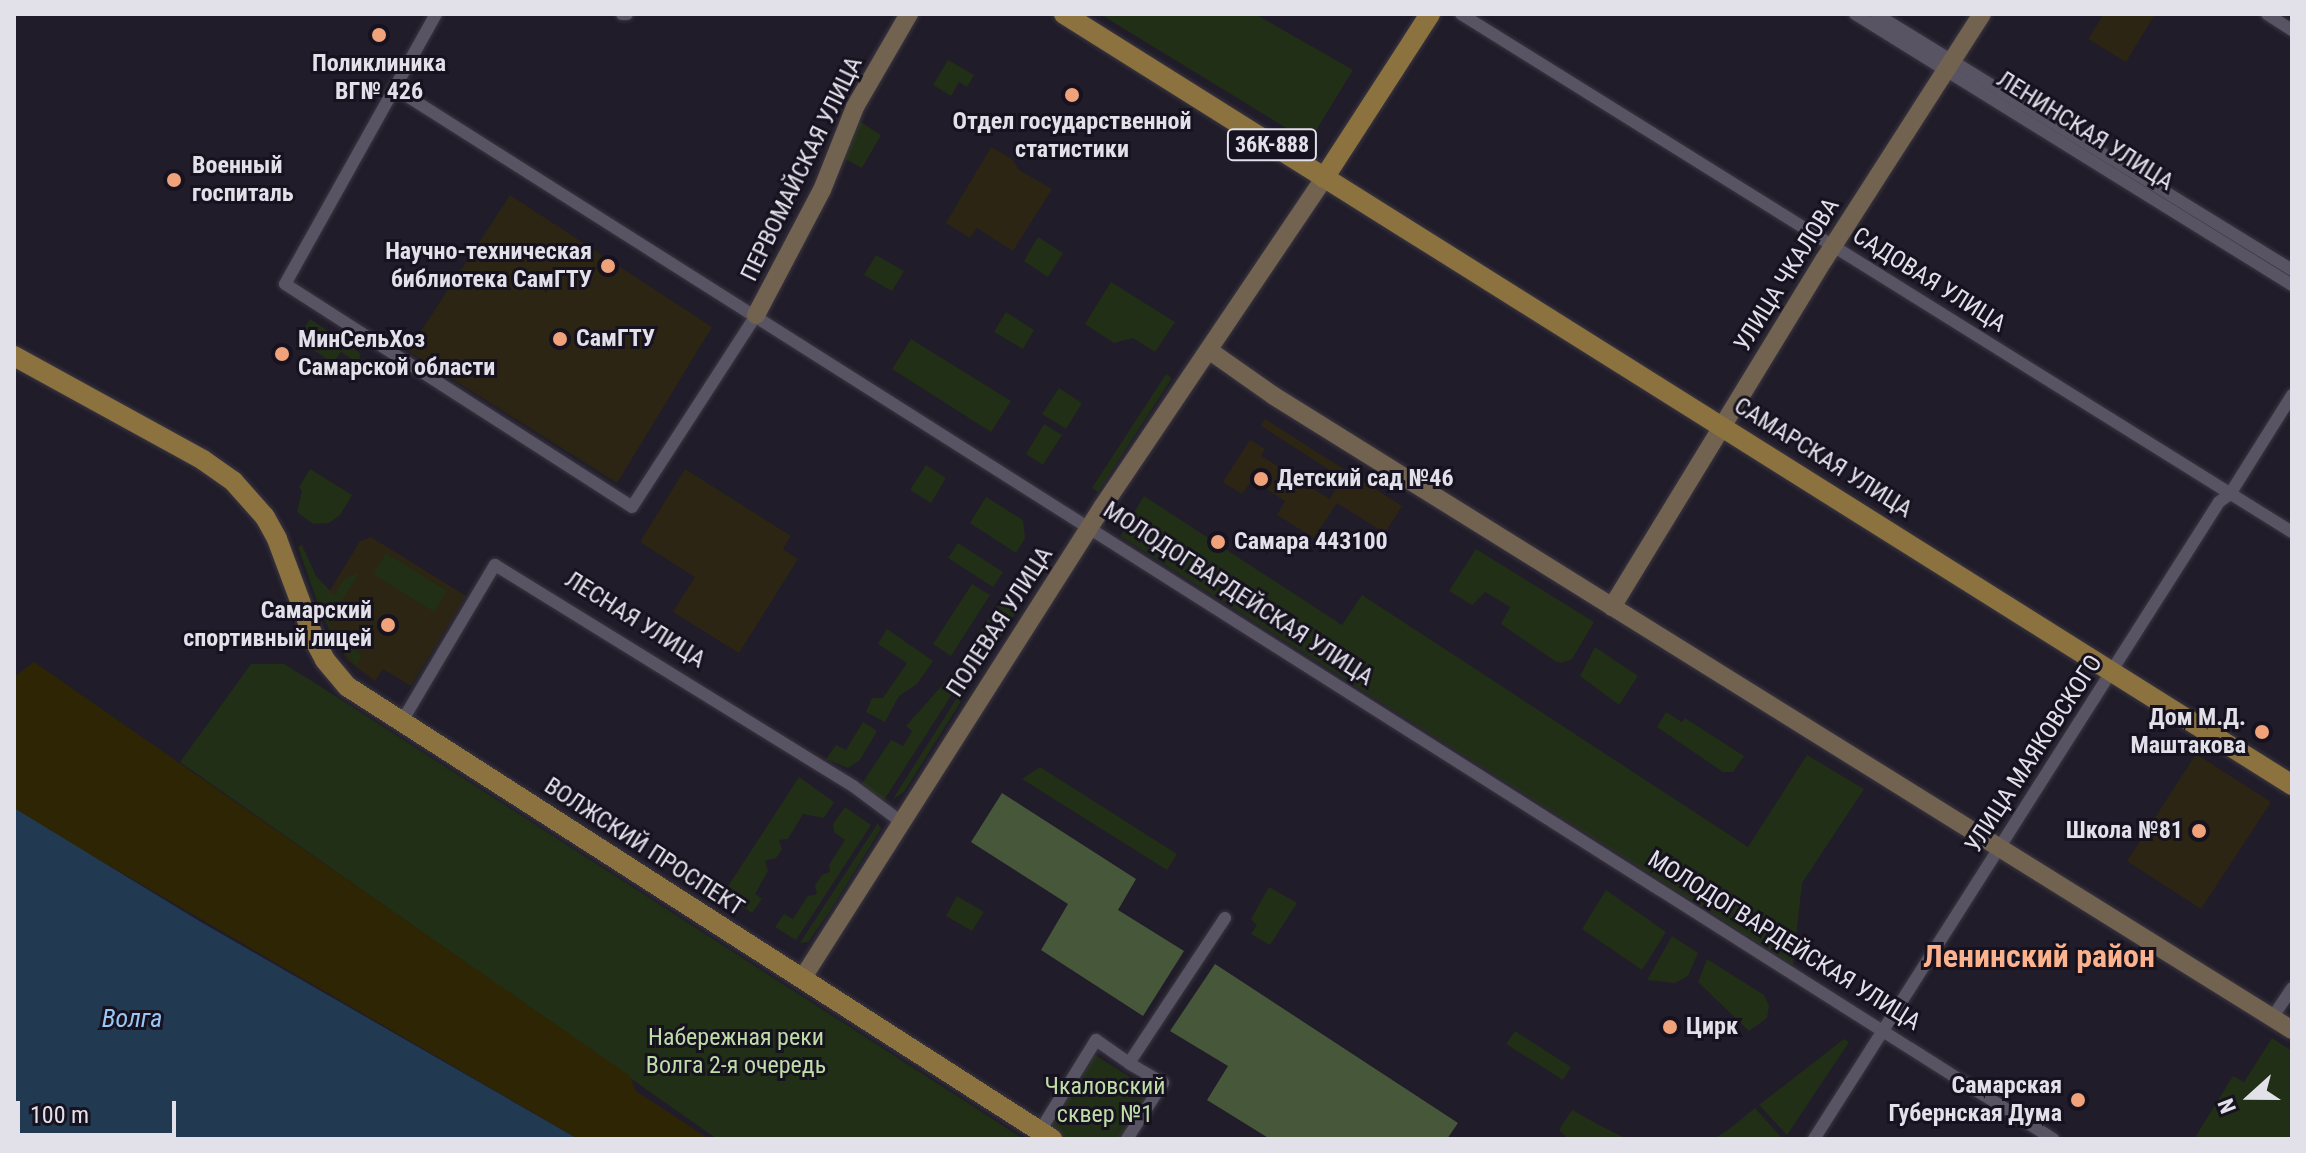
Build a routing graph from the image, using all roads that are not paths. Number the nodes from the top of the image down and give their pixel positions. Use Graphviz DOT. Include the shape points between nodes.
graph roads {
  1 [pos="436,14"];
  2 [pos="909,14"];
  3 [pos="1064,14"];
  4 [pos="1430,14"];
  5 [pos="1461,14"];
  6 [pos="1855,14"];
  7 [pos="1876,14"];
  8 [pos="1982,14"];
  9 [pos="2267,14"];
  10 [pos="2292,30"];
  11 [pos="1949,67"];
  12 [pos="396,89"];
  13 [pos="1324,178"];
  14 [pos="1833,246"];
  15 [pos="2292,270"];
  16 [pos="2292,285"];
  17 [pos="756,315"];
  18 [pos="1210,351"];
  19 [pos="14,356"];
  20 [pos="2292,395"];
  21 [pos="1721,425"];
  22 [pos="2230,494"];
  23 [pos="1091,526"];
  24 [pos="2292,532"];
  25 [pos="1612,607"];
  26 [pos="2113,671"];
  27 [pos="401,723"];
  28 [pos="2292,785"];
  29 [pos="900,821"];
  30 [pos="2000,848"];
  31 [pos="1225,918"];
  32 [pos="802,979"];
  33 [pos="2292,988"];
  34 [pos="2272,1018"];
  35 [pos="1884,1030"];
  36 [pos="2292,1030"];
  37 [pos="1129,1063"];
  38 [pos="1046,1135"];
  39 [pos="1127,1139"];
  40 [pos="1814,1139"];
  41 [pos="2053,1139"];
  1 -- 12 [label="street"];
  2 -- 17 [label="street, ПЕРВОМАЙСКАЯ УЛИЦА" via="855,107 822,190"];
  3 -- 13 [label="main road, 36К-888"];
  4 -- 13 [label="main road"];
  5 -- 14 [label="street, САДОВАЯ УЛИЦА"];
  6 -- 11 [label="street, ЛЕНИНСКАЯ УЛИЦА"];
  7 -- 11 [label="street, ЛЕНИНСКАЯ УЛИЦА"];
  8 -- 11 [label="street, УЛИЦА ЧКАЛОВА"];
  9 -- 10 [label="street"];
  11 -- 14 [label="street, УЛИЦА ЧКАЛОВА"];
  11 -- 15 [label="street, ЛЕНИНСКАЯ УЛИЦА"];
  11 -- 16 [label="street, ЛЕНИНСКАЯ УЛИЦА"];
  12 -- 17 [label="street, МОЛОДОГВАРДЕЙСКАЯ УЛИЦА"];
  12 -- 17 [label="street, ПЕРВОМАЙСКАЯ УЛИЦА" via="285,284 632,507"];
  13 -- 18 [label="street, ПОЛЕВАЯ УЛИЦА"];
  13 -- 21 [label="main road, САМАРСКАЯ УЛИЦА"];
  14 -- 21 [label="street, УЛИЦА ЧКАЛОВА"];
  14 -- 22 [label="street, САДОВАЯ УЛИЦА"];
  17 -- 23 [label="street, МОЛОДОГВАРДЕЙСКАЯ УЛИЦА"];
  18 -- 23 [label="street, ПОЛЕВАЯ УЛИЦА"];
  18 -- 25 [label="street"];
  19 -- 27 [label="main road, ВОЛЖСКИЙ ПРОСПЕКТ" via="233,481 277,539 325,660 348,687"];
  20 -- 22 [label="street, УЛИЦА МАЯКОВСКОГО"];
  21 -- 25 [label="street, УЛИЦА ЧКАЛОВА"];
  21 -- 26 [label="main road, САМАРСКАЯ УЛИЦА"];
  22 -- 24 [label="street, САДОВАЯ УЛИЦА"];
  22 -- 26 [label="street, УЛИЦА МАЯКОВСКОГО" via="2219,502"];
  23 -- 29 [label="street, ПОЛЕВАЯ УЛИЦА"];
  23 -- 35 [label="street, МОЛОДОГВАРДЕЙСКАЯ УЛИЦА"];
  25 -- 30 [label="street"];
  26 -- 28 [label="main road, САМАРСКАЯ УЛИЦА"];
  26 -- 30 [label="street, УЛИЦА МАЯКОВСКОГО"];
  27 -- 29 [label="street, ЛЕСНАЯ УЛИЦА" via="495,565 853,786"];
  27 -- 32 [label="main road, ВОЛЖСКИЙ ПРОСПЕКТ"];
  29 -- 32 [label="street, ПОЛЕВАЯ УЛИЦА"];
  30 -- 34 [label="street"];
  30 -- 35 [label="street, УЛИЦА МАЯКОВСКОГО"];
  31 -- 37 [label="street"];
  32 -- 38 [label="main road, ВОЛЖСКИЙ ПРОСПЕКТ"];
  33 -- 34 [label="street"];
  34 -- 36 [label="street"];
  35 -- 40 [label="street, УЛИЦА МАЯКОВСКОГО"];
  35 -- 41 [label="street, МОЛОДОГВАРДЕЙСКАЯ УЛИЦА"];
  37 -- 38 [label="street" via="1096,1040"];
  37 -- 39 [label="street" via="1163,1083"];
}
